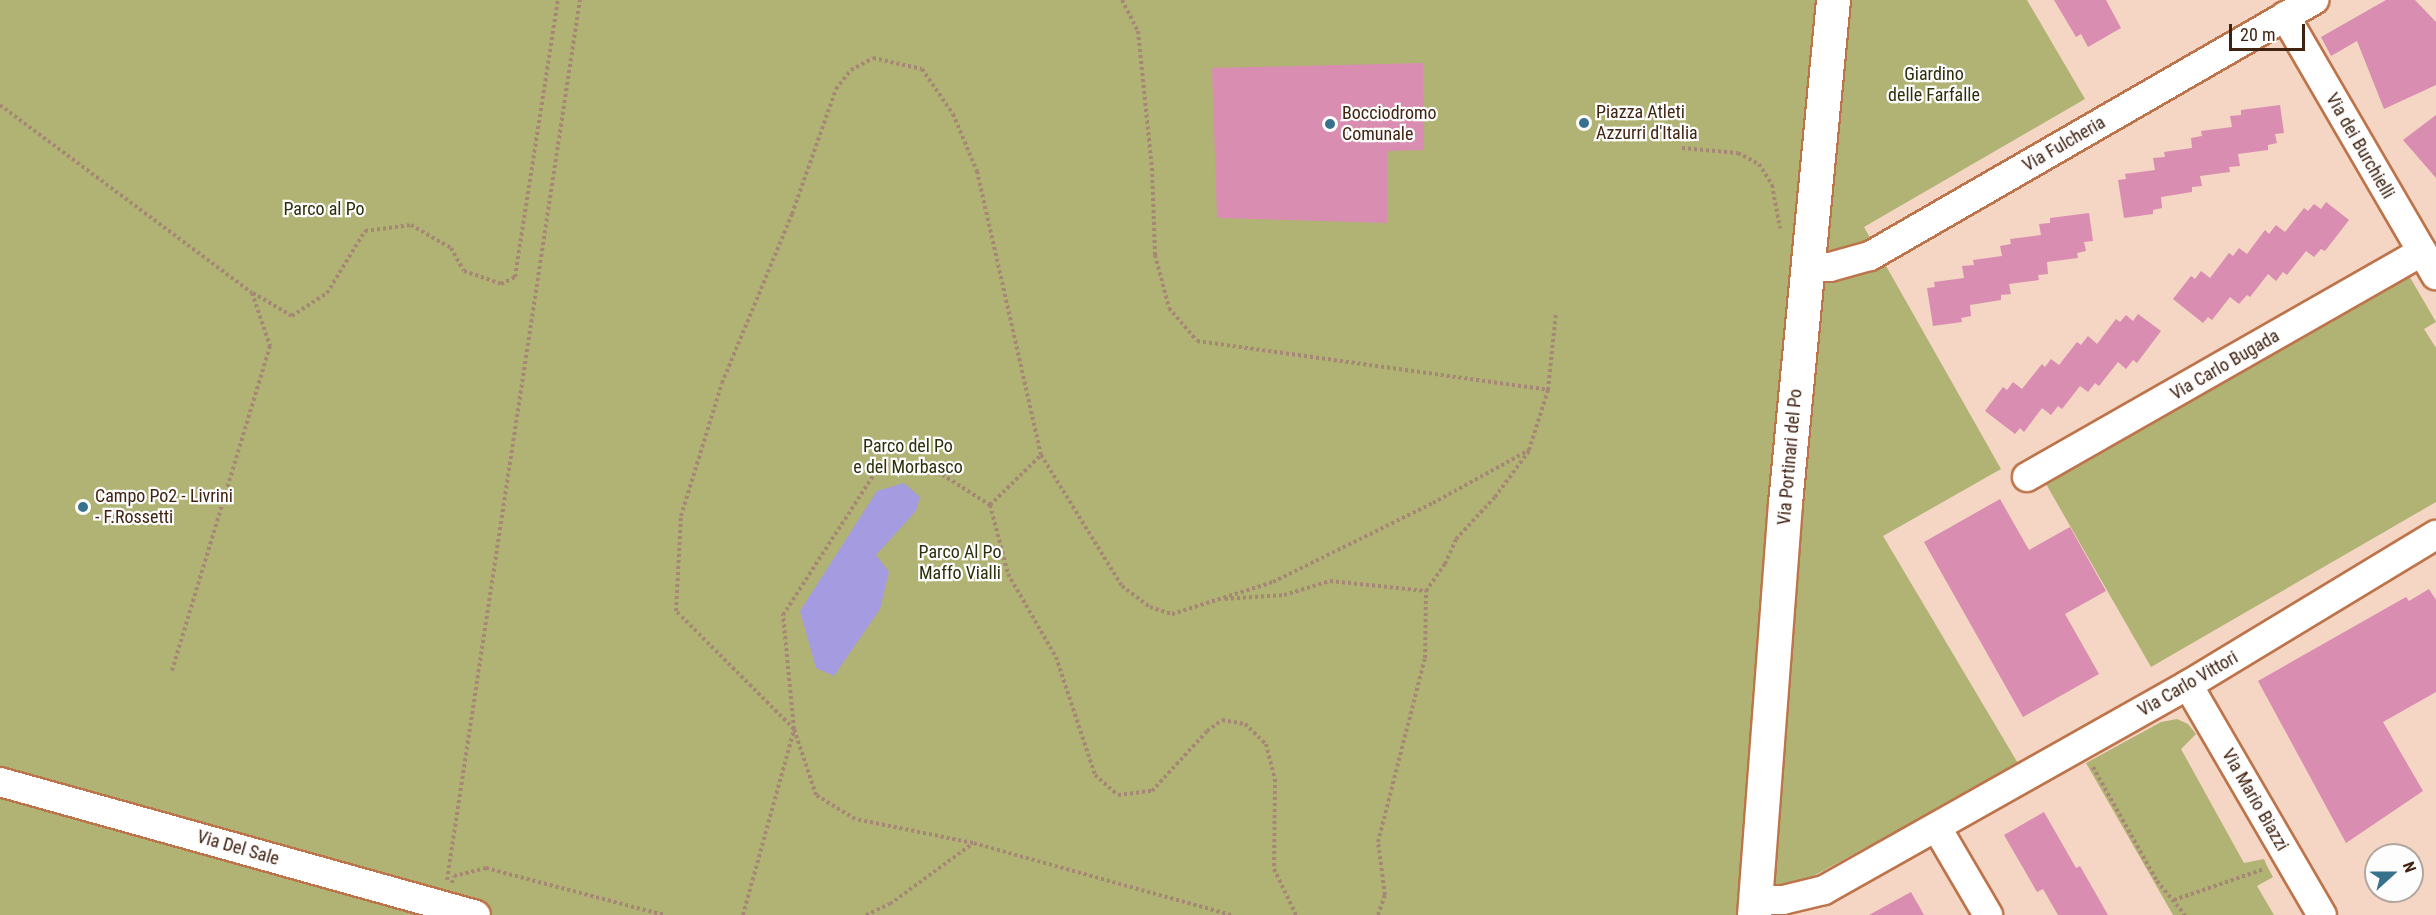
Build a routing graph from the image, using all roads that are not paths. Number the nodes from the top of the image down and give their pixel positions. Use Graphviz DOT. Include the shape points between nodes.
graph roads {
  1 [pos="1833,0"];
  2 [pos="2313,0"];
  3 [pos="2285,16"];
  4 [pos="2429,263"];
  5 [pos="1808,267"];
  6 [pos="2027,477"];
  7 [pos="2436,535"];
  8 [pos="2188,684"];
  9 [pos="0,782"];
  10 [pos="1936,828"];
  11 [pos="1755,908"];
  12 [pos="476,915"];
  13 [pos="1988,915"];
  14 [pos="2322,915"];
  1 -- 5 [label="street, Via Portinari del Po"];
  2 -- 3 [label="street, Via Fulcheria"];
  3 -- 4 [label="street, Via dei Burchielli"];
  3 -- 5 [label="street, Via Fulcheria" via="1870,256 1830,267"];
  4 -- 6 [label="street, Via Carlo Bugada"];
  5 -- 11 [label="street, Via Portinari del Po" via="1785,503"];
  7 -- 8 [label="street, Via Carlo Vittori"];
  8 -- 10 [label="street, Via Carlo Vittori"];
  8 -- 14 [label="street, Via Mario Biazzi"];
  9 -- 12 [label="street, Via Del Sale"];
  10 -- 11 [label="street, Via Carlo Vittori" via="1824,890"];
  10 -- 13 [label="street"];
}
